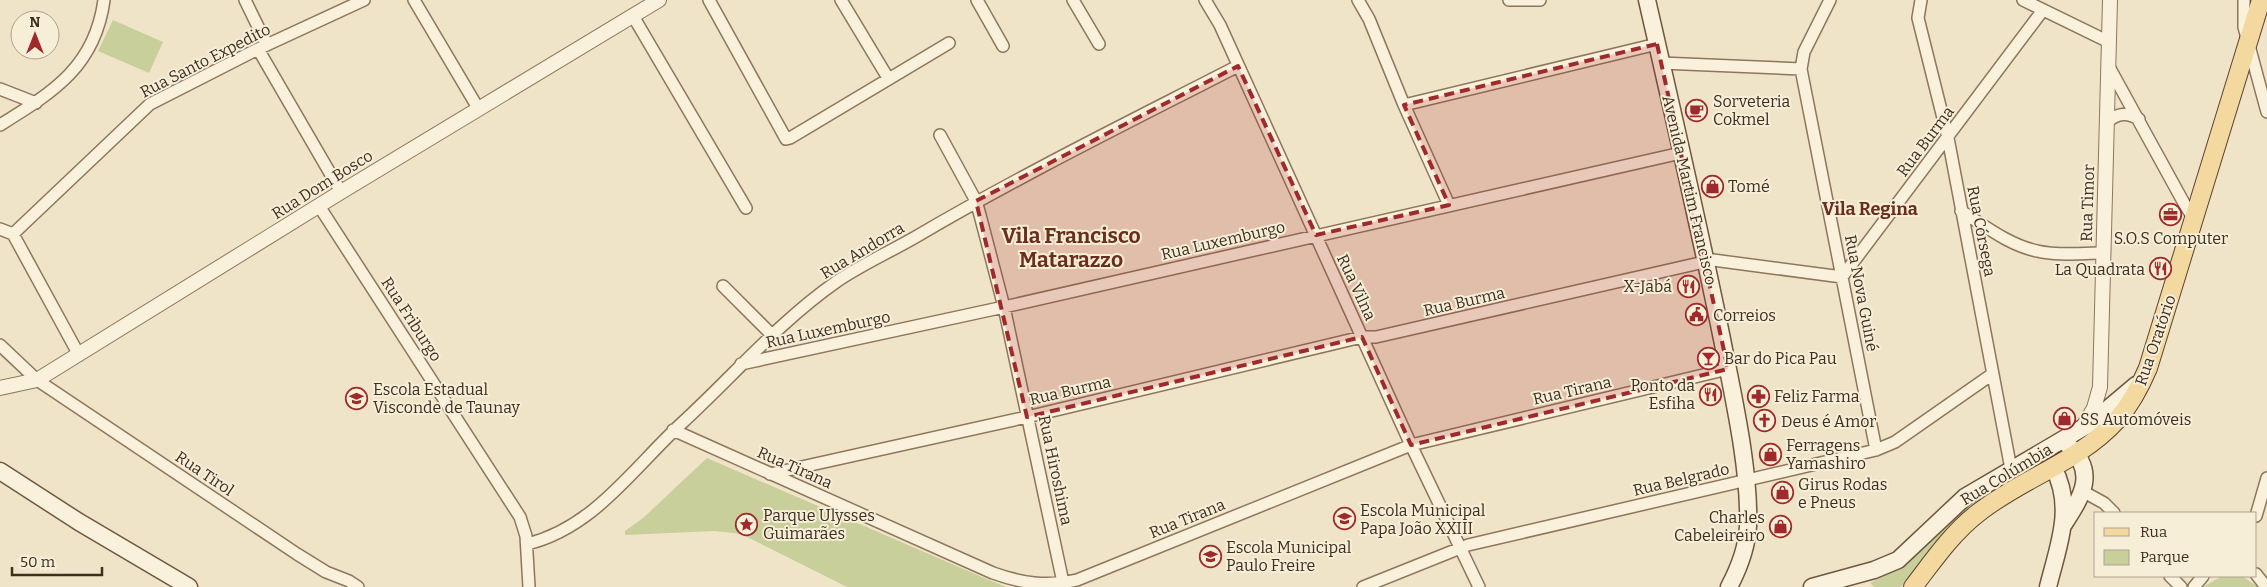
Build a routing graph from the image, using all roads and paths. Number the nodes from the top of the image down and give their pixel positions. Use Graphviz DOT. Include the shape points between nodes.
graph roads {
  1 [pos="104,0"];
  2 [pos="246,0"];
  3 [pos="364,0"];
  4 [pos="414,0"];
  5 [pos="659,0"];
  6 [pos="709,0"];
  7 [pos="841,0"];
  8 [pos="977,0"];
  9 [pos="1073,0"];
  10 [pos="1205,0"];
  11 [pos="1358,0"];
  12 [pos="1509,0"];
  13 [pos="1540,0"];
  14 [pos="1646,0"];
  15 [pos="1830,0"];
  16 [pos="1921,0"];
  17 [pos="2023,0"];
  18 [pos="2110,0"];
  19 [pos="2244,0"];
  20 [pos="2261,0"];
  21 [pos="2043,10"];
  22 [pos="633,16"];
  23 [pos="2109,42"];
  24 [pos="2248,43"];
  25 [pos="949,44"];
  26 [pos="1100,44"];
  27 [pos="1657,44"];
  28 [pos="1004,46"];
  29 [pos="263,47"];
  30 [pos="1661,64"];
  31 [pos="2108,65"];
  32 [pos="1238,66"];
  33 [pos="1801,69"];
  34 [pos="888,78"];
  35 [pos="0,89"];
  36 [pos="36,103"];
  37 [pos="1404,104"];
  38 [pos="478,108"];
  39 [pos="2267,112"];
  40 [pos="2140,119"];
  41 [pos="2107,122"];
  42 [pos="0,125"];
  43 [pos="940,135"];
  44 [pos="1948,138"];
  45 [pos="1681,153"];
  46 [pos="341,192"];
  47 [pos="976,201"];
  48 [pos="1449,205"];
  49 [pos="319,206"];
  50 [pos="746,208"];
  51 [pos="1962,211"];
  52 [pos="2194,218"];
  53 [pos="0,229"];
  54 [pos="12,234"];
  55 [pos="1316,236"];
  56 [pos="2104,254"];
  57 [pos="1706,262"];
  58 [pos="1842,277"];
  59 [pos="723,286"];
  60 [pos="1004,307"];
  61 [pos="772,335"];
  62 [pos="1362,337"];
  63 [pos="0,345"];
  64 [pos="80,355"];
  65 [pos="741,364"];
  66 [pos="1728,369"];
  67 [pos="1992,375"];
  68 [pos="2145,376"];
  69 [pos="37,380"];
  70 [pos="0,388"];
  71 [pos="1027,416"];
  72 [pos="673,430"];
  73 [pos="2078,431"];
  74 [pos="2061,441"];
  75 [pos="1411,445"];
  76 [pos="1876,450"];
  77 [pos="2076,454"];
  78 [pos="2052,467"];
  79 [pos="2011,469"];
  80 [pos="0,471"];
  81 [pos="770,474"];
  82 [pos="2267,478"];
  83 [pos="0,481"];
  84 [pos="1746,481"];
  85 [pos="2084,492"];
  86 [pos="2113,512"];
  87 [pos="2257,513"];
  88 [pos="79,522"];
  89 [pos="2062,528"];
  90 [pos="527,544"];
  91 [pos="1459,548"];
  92 [pos="2257,575"];
  93 [pos="2171,577"];
  94 [pos="2202,577"];
  95 [pos="1064,585"];
  96 [pos="188,587"];
  97 [pos="358,587"];
  98 [pos="529,587"];
  99 [pos="1362,587"];
  100 [pos="1479,587"];
  101 [pos="1729,587"];
  102 [pos="1812,587"];
  103 [pos="1913,587"];
  104 [pos="2048,587"];
  105 [pos="2181,587"];
  106 [pos="2194,587"];
  107 [pos="2266,587"];
  1 -- 36 [label="street" via="101,21 85,56 65,80"];
  2 -- 29 [label="street"];
  3 -- 29 [label="street, Rua Santo Expedito"];
  4 -- 38 [label="street"];
  5 -- 22 [label="street, Rua Dom Bosco"];
  6 -- 34 [label="street" via="783,137 790,138"];
  7 -- 34 [label="street"];
  8 -- 28 [label="street"];
  9 -- 26 [label="street"];
  10 -- 32 [label="street, Rua Vilna"];
  11 -- 37 [label="street"];
  12 -- 13 [label="street"];
  14 -- 27 [label="main road, Avenida Martim Francisco"];
  15 -- 33 [label="street, Rua Nova Guiné" via="1804,52"];
  16 -- 44 [label="street, Rua Córsega" via="1918,18"];
  17 -- 21 [label="street"];
  18 -- 23 [label="street, Rua Timor"];
  19 -- 24 [label="street" via="2244,27"];
  20 -- 24 [label="main road, Rua Oratório"];
  21 -- 23 [label="street"];
  21 -- 44 [label="street, Rua Burma"];
  22 -- 38 [label="street, Rua Dom Bosco"];
  22 -- 50 [label="street"];
  23 -- 31 [label="street, Rua Timor"];
  24 -- 39 [label="street"];
  24 -- 52 [label="main road, Rua Oratório"];
  25 -- 34 [label="street"];
  27 -- 30 [label="main road, Avenida Martim Francisco"];
  27 -- 37 [label="street"];
  29 -- 46 [label="street"];
  29 -- 54 [label="street, Rua Santo Expedito" via="150,104"];
  30 -- 33 [label="street"];
  30 -- 45 [label="main road, Avenida Martim Francisco"];
  31 -- 40 [label="street"];
  31 -- 41 [label="street, Rua Timor"];
  32 -- 47 [label="street, Rua Andorra"];
  32 -- 55 [label="street, Rua Vilna"];
  33 -- 58 [label="street, Rua Nova Guiné"];
  35 -- 36 [label="street"];
  36 -- 42 [label="street"];
  37 -- 48 [label="street"];
  38 -- 46 [label="street, Rua Dom Bosco"];
  40 -- 41 [label="street" via="2120,114"];
  40 -- 52 [label="street"];
  41 -- 56 [label="street, Rua Timor"];
  43 -- 47 [label="street, Rua Hiroshima"];
  44 -- 51 [label="street, Rua Córsega"];
  44 -- 58 [label="street, Rua Burma"];
  45 -- 48 [label="street, Rua Luxemburgo"];
  45 -- 57 [label="main road, Avenida Martim Francisco"];
  46 -- 49 [label="street, Rua Dom Bosco"];
  47 -- 60 [label="street, Rua Hiroshima"];
  47 -- 61 [label="street, Rua Andorra" via="837,281"];
  48 -- 55 [label="street, Rua Luxemburgo"];
  49 -- 64 [label="street, Rua Dom Bosco"];
  49 -- 90 [label="street, Rua Friburgo" via="514,508 524,528"];
  51 -- 56 [label="street" via="2006,239 2029,249 2046,253"];
  51 -- 67 [label="street, Rua Córsega"];
  52 -- 68 [label="main road, Rua Oratório"];
  53 -- 54 [label="street"];
  54 -- 64 [label="street"];
  55 -- 60 [label="street, Rua Luxemburgo"];
  55 -- 62 [label="street, Rua Vilna"];
  56 -- 73 [label="street, Rua Timor" via="2099,395 2091,415"];
  57 -- 58 [label="street, Rua Burma" via="1718,260"];
  57 -- 62 [label="street, Rua Burma" via="1376,338"];
  57 -- 66 [label="main road, Avenida Martim Francisco"];
  58 -- 76 [label="street, Rua Nova Guiné"];
  59 -- 61 [label="street"];
  60 -- 65 [label="street, Rua Luxemburgo"];
  60 -- 71 [label="street, Rua Hiroshima"];
  61 -- 65 [label="street, Rua Andorra"];
  62 -- 71 [label="street, Rua Burma"];
  62 -- 75 [label="street, Rua Vilna"];
  63 -- 69 [label="street, Rua Tirol"];
  64 -- 69 [label="street, Rua Dom Bosco"];
  65 -- 72 [label="street, Rua Andorra"];
  66 -- 75 [label="street, Rua Tirana"];
  66 -- 84 [label="main road, Avenida Martim Francisco"];
  67 -- 76 [label="street, Rua Belgrado" via="1895,442"];
  67 -- 79 [label="street, Rua Córsega"];
  68 -- 73 [label="main road, Rua Colúmbia" via="2111,408"];
  68 -- 77 [label="main road, Rua Oratório" via="2117,420"];
  69 -- 70 [label="street, Rua Dom Bosco"];
  69 -- 97 [label="street, Rua Tirol" via="297,554"];
  71 -- 81 [label="street, Rua Burma"];
  71 -- 95 [label="street, Rua Hiroshima"];
  72 -- 81 [label="street, Rua Tirana"];
  72 -- 90 [label="street, Rua Andorra" via="614,492 576,522 555,536"];
  73 -- 74 [label="main road, Rua Colúmbia"];
  74 -- 77 [label="main road"];
  74 -- 79 [label="main road, Rua Colúmbia"];
  75 -- 91 [label="street, Rua Vilna"];
  75 -- 95 [label="street, Rua Tirana"];
  76 -- 84 [label="street, Rua Belgrado"];
  77 -- 78 [label="main road, Rua Oratório"];
  77 -- 85 [label="main road" via="2085,474"];
  78 -- 89 [label="main road" via="2064,497"];
  78 -- 103 [label="main road, Rua Oratório" via="1968,520"];
  79 -- 102 [label="main road, Rua Colúmbia" via="1955,504 1898,560"];
  80 -- 88 [label="main road"];
  81 -- 95 [label="street, Rua Tirana" via="1006,578 1037,585"];
  82 -- 87 [label="street"];
  83 -- 88 [label="main road"];
  84 -- 91 [label="street, Rua Belgrado"];
  84 -- 101 [label="main road, Avenida Martim Francisco" via="1746,543"];
  85 -- 86 [label="street"];
  85 -- 89 [label="main road"];
  88 -- 96 [label="main road"];
  89 -- 104 [label="main road"];
  90 -- 98 [label="street, Rua Friburgo"];
  91 -- 99 [label="street, Rua Belgrado"];
  91 -- 100 [label="street, Rua Vilna"];
  92 -- 107 [label="street"];
  93 -- 105 [label="street"];
  94 -- 106 [label="street"];
}
